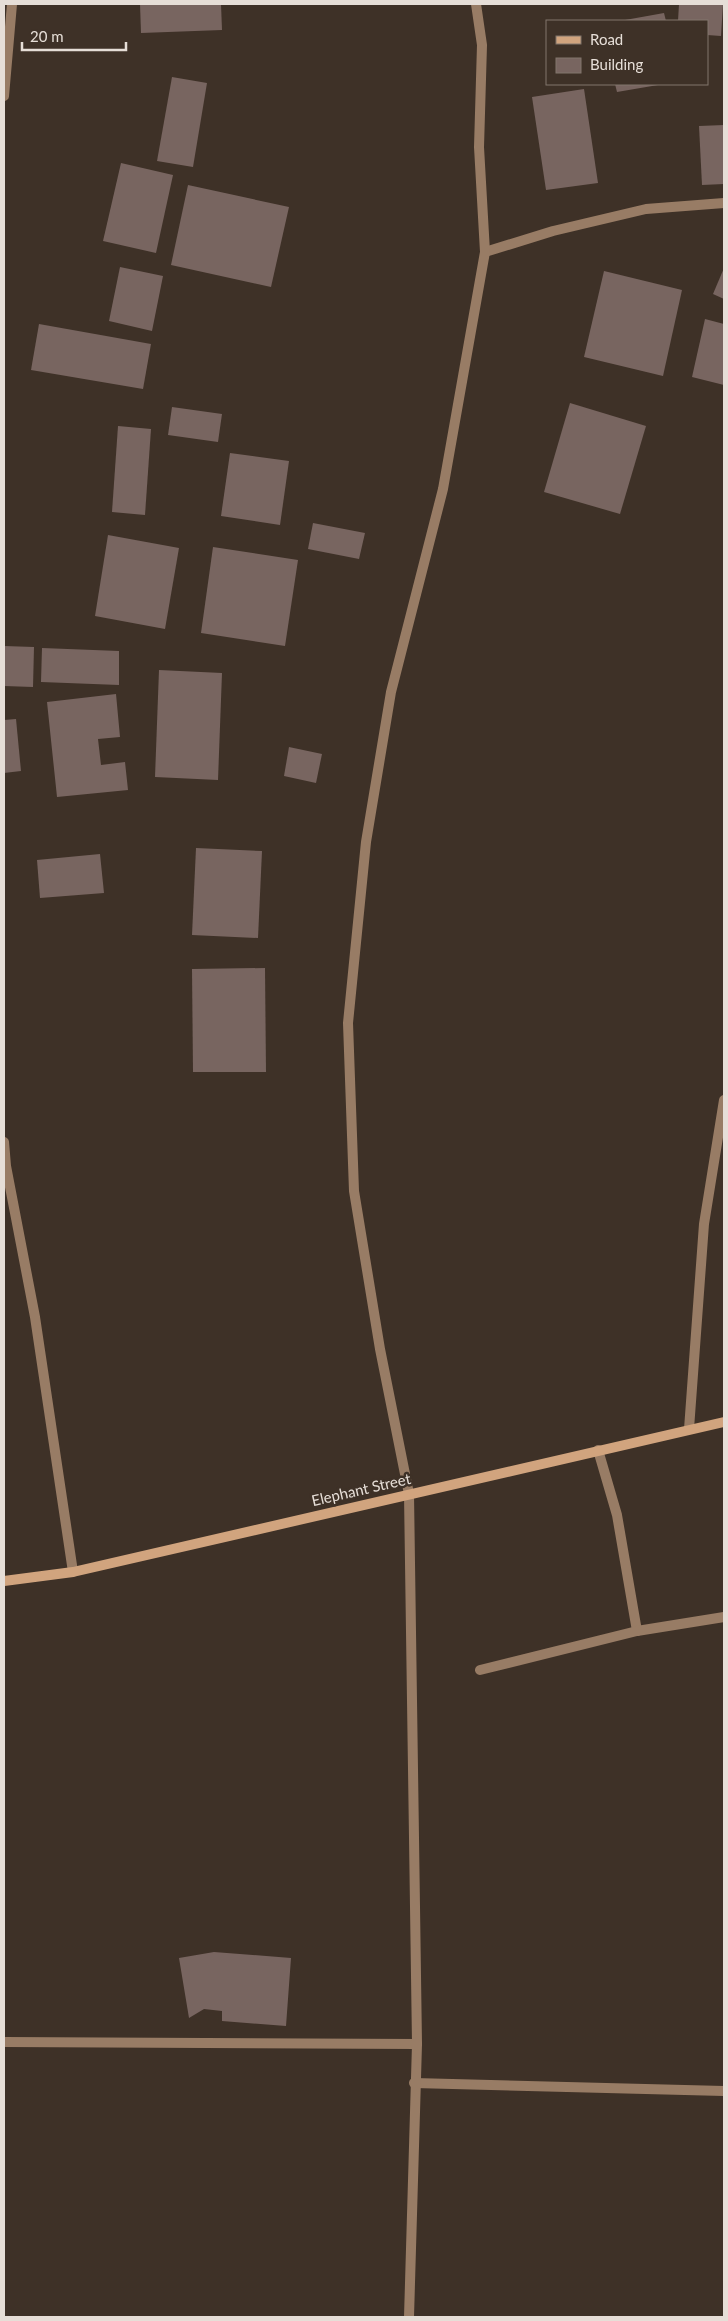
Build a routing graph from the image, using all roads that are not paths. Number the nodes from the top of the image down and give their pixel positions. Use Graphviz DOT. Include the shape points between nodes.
graph roads {
  1 [pos="12,4"];
  2 [pos="476,4"];
  3 [pos="4,96"];
  4 [pos="724,202"];
  5 [pos="485,252"];
  6 [pos="724,1100"];
  7 [pos="4,1142"];
  8 [pos="5,1166"];
  9 [pos="724,1422"];
  10 [pos="689,1428"];
  11 [pos="598,1450"];
  12 [pos="409,1494"];
  13 [pos="73,1572"];
  14 [pos="4,1581"];
  15 [pos="724,1617"];
  16 [pos="637,1631"];
  17 [pos="480,1670"];
  18 [pos="4,2042"];
  19 [pos="416,2044"];
  20 [pos="414,2083"];
  21 [pos="724,2091"];
  22 [pos="409,2317"];
  1 -- 3 [label="street"];
  2 -- 5 [label="street" via="482,45 479,147"];
  4 -- 5 [label="street" via="646,209 553,231"];
  5 -- 12 [label="street" via="444,489 391,692 366,842 348,1023 354,1192 380,1349"];
  6 -- 10 [label="street" via="704,1224"];
  7 -- 8 [label="street"];
  8 -- 13 [label="street" via="35,1317"];
  9 -- 10 [label="main road, Elephant Street"];
  10 -- 11 [label="main road, Elephant Street"];
  11 -- 12 [label="main road, Elephant Street"];
  11 -- 16 [label="street" via="617,1515"];
  12 -- 13 [label="main road, Elephant Street"];
  12 -- 19 [label="street"];
  13 -- 14 [label="main road, Elephant Street"];
  15 -- 16 [label="street"];
  16 -- 17 [label="street"];
  18 -- 19 [label="street"];
  19 -- 20 [label="street"];
  20 -- 21 [label="street"];
  20 -- 22 [label="street"];
}
